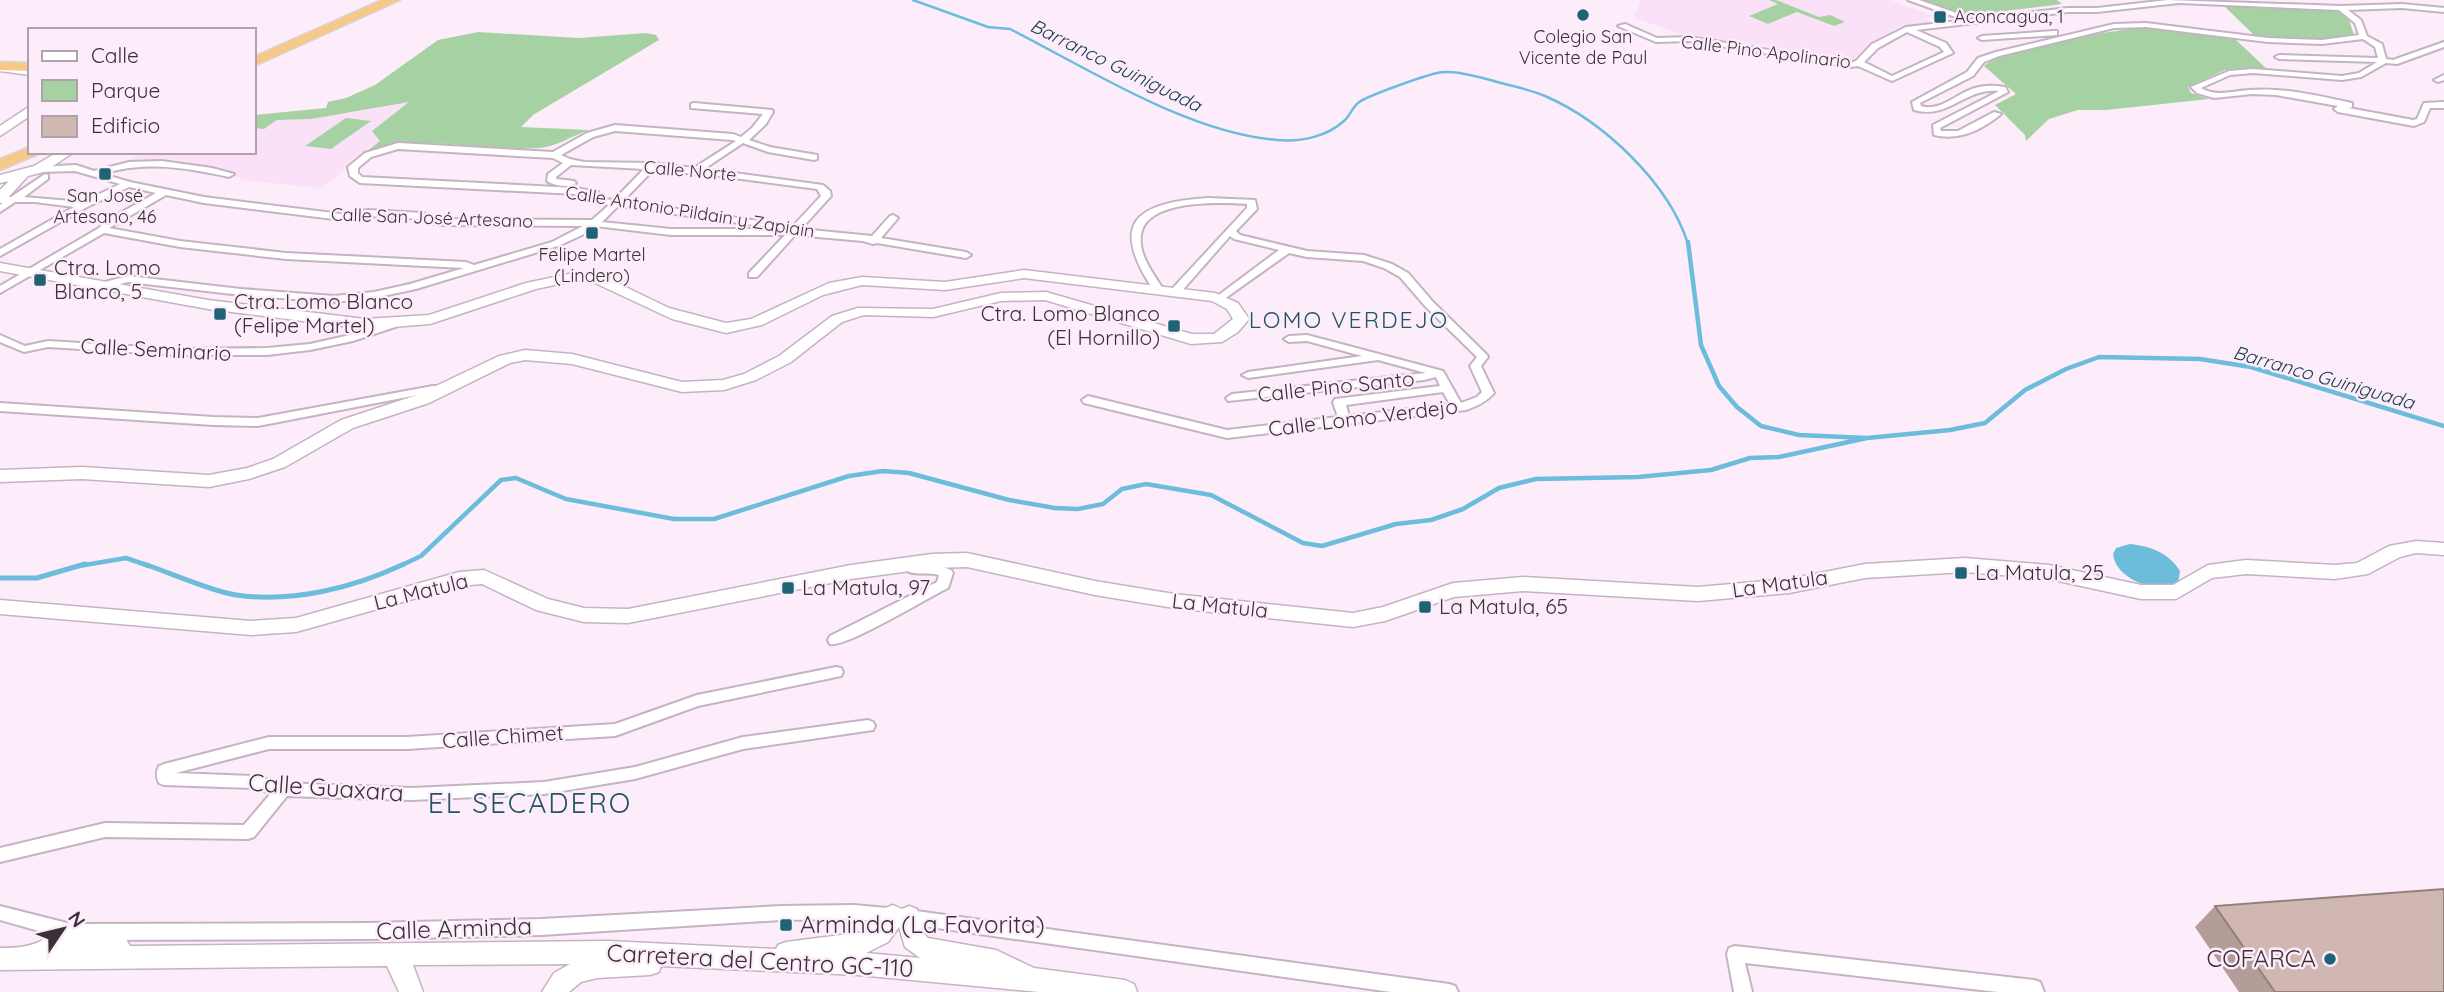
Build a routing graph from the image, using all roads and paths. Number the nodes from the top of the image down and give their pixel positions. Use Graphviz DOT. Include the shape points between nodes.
graph roads {
  1 [pos="393,0"];
  2 [pos="1899,0"];
  3 [pos="1912,0"];
  4 [pos="2065,0"];
  5 [pos="2179,0"];
  6 [pos="2282,3"];
  7 [pos="359,6"];
  8 [pos="2341,8"];
  9 [pos="2444,10"];
  10 [pos="2085,11"];
  11 [pos="1982,19"];
  12 [pos="1955,21"];
  13 [pos="1622,26"];
  14 [pos="2114,26"];
  15 [pos="1906,29"];
  16 [pos="2085,32"];
  17 [pos="2364,37"];
  18 [pos="1982,38"];
  19 [pos="300,42"];
  20 [pos="2444,44"];
  21 [pos="264,45"];
  22 [pos="2279,57"];
  23 [pos="256,61"];
  24 [pos="1859,62"];
  25 [pos="2383,62"];
  26 [pos="0,67"];
  27 [pos="256,69"];
  28 [pos="28,70"];
  29 [pos="2273,93"];
  30 [pos="2349,104"];
  31 [pos="2444,105"];
  32 [pos="694,106"];
  33 [pos="2424,110"];
  34 [pos="2444,111"];
  35 [pos="1997,114"];
  36 [pos="25,130"];
  37 [pos="0,134"];
  38 [pos="744,140"];
  39 [pos="0,152"];
  40 [pos="28,153"];
  41 [pos="66,154"];
  42 [pos="555,155"];
  43 [pos="814,157"];
  44 [pos="570,162"];
  45 [pos="356,163"];
  46 [pos="0,165"];
  47 [pos="652,166"];
  48 [pos="76,167"];
  49 [pos="698,169"];
  50 [pos="42,173"];
  51 [pos="96,173"];
  52 [pos="23,174"];
  53 [pos="229,174"];
  54 [pos="0,179"];
  55 [pos="128,184"];
  56 [pos="164,192"];
  57 [pos="0,199"];
  58 [pos="16,200"];
  59 [pos="600,201"];
  60 [pos="618,201"];
  61 [pos="84,205"];
  62 [pos="0,209"];
  63 [pos="893,218"];
  64 [pos="582,222"];
  65 [pos="594,223"];
  66 [pos="102,230"];
  67 [pos="1230,231"];
  68 [pos="792,232"];
  69 [pos="873,241"];
  70 [pos="1286,250"];
  71 [pos="0,253"];
  72 [pos="966,255"];
  73 [pos="0,267"];
  74 [pos="473,269"];
  75 [pos="28,272"];
  76 [pos="754,275"];
  77 [pos="101,286"];
  78 [pos="1158,289"];
  79 [pos="0,290"];
  80 [pos="1176,291"];
  81 [pos="1220,299"];
  82 [pos="394,324"];
  83 [pos="0,338"];
  84 [pos="1289,339"];
  85 [pos="1382,357"];
  86 [pos="1440,373"];
  87 [pos="1248,375"];
  88 [pos="1448,388"];
  89 [pos="447,390"];
  90 [pos="1232,398"];
  91 [pos="1088,400"];
  92 [pos="0,407"];
  93 [pos="1457,407"];
  94 [pos="1346,421"];
  95 [pos="0,476"];
  96 [pos="2444,549"];
  97 [pos="851,572"];
  98 [pos="0,607"];
  99 [pos="835,640"];
  100 [pos="836,672"];
  101 [pos="868,726"];
  102 [pos="164,769"];
  103 [pos="283,789"];
  104 [pos="0,855"];
  105 [pos="0,913"];
  106 [pos="901,917"];
  107 [pos="71,932"];
  108 [pos="324,955"];
  109 [pos="394,955"];
  110 [pos="5,959"];
  111 [pos="754,959"];
  112 [pos="1035,980"];
  113 [pos="411,992"];
  114 [pos="554,992"];
  115 [pos="1125,992"];
  116 [pos="1449,992"];
  117 [pos="1743,992"];
  118 [pos="2035,992"];
  1 -- 7 [label="highway"];
  2 -- 12 [label="street"];
  3 -- 11 [label="street"];
  4 -- 10 [label="street"];
  5 -- 6 [label="street, Calle Pino Apolinario"];
  5 -- 10 [label="street, Calle Pino Apolinario"];
  6 -- 8 [label="street, Calle Pino Apolinario"];
  7 -- 19 [label="highway"];
  7 -- 21 [label="highway"];
  8 -- 9 [label="street, Calle Pino Apolinario"];
  8 -- 17 [label="street" via="2358,22"];
  10 -- 11 [label="street, Calle Pino Apolinario"];
  10 -- 14 [label="street"];
  11 -- 12 [label="street, Calle Pino Apolinario"];
  12 -- 15 [label="street, Calle Pino Apolinario"];
  13 -- 24 [label="street, Calle Pino Apolinario" via="1656,40 1689,39 1844,64"];
  14 -- 16 [label="street"];
  14 -- 17 [label="street" via="2147,25 2268,40 2322,42"];
  15 -- 24 [label="street, Calle Pino Apolinario" via="1875,46"];
  15 -- 24 [label="street" via="1943,45 1949,53 1892,79"];
  16 -- 18 [label="street"];
  16 -- 35 [label="street" via="1981,60 1970,74 1916,102 1923,111 1935,111 1976,88 2002,89 2004,93 1936,127 1937,133 1946,136 1957,136"];
  17 -- 25 [label="street" via="2379,46"];
  19 -- 23 [label="highway"];
  19 -- 27 [label="highway"];
  20 -- 25 [label="street"];
  22 -- 25 [label="street"];
  25 -- 29 [label="street" via="2361,75 2342,78 2253,71 2230,73 2195,88 2208,95"];
  26 -- 28 [label="highway"];
  29 -- 30 [label="street"];
  29 -- 33 [label="street" via="2399,122 2421,120"];
  31 -- 33 [label="street" via="2427,105"];
  32 -- 38 [label="street" via="769,112"];
  33 -- 34 [label="street"];
  36 -- 37 [label="street"];
  36 -- 39 [label="highway"];
  38 -- 42 [label="street" via="615,128 590,135"];
  38 -- 43 [label="street"];
  38 -- 49 [label="street"];
  40 -- 46 [label="highway"];
  41 -- 48 [label="street, Calle San José Artesano"];
  41 -- 50 [label="street"];
  42 -- 44 [label="street, Calle Norte"];
  42 -- 45 [label="street" via="398,146"];
  44 -- 47 [label="street, Calle Norte"];
  44 -- 59 [label="street" via="551,176 552,181 596,187 602,192"];
  45 -- 59 [label="street, Calle Antonio Pildain y Zapiain" via="353,174 360,180 576,191 595,194"];
  47 -- 49 [label="street, Calle Norte"];
  47 -- 60 [label="street"];
  48 -- 50 [label="street, Calle San José Artesano"];
  48 -- 51 [label="street, Calle San José Artesano"];
  49 -- 68 [label="street, Calle Norte" via="820,187 826,195"];
  50 -- 52 [label="street"];
  50 -- 58 [label="street"];
  51 -- 53 [label="street" via="164,162"];
  51 -- 55 [label="street, Calle San José Artesano"];
  52 -- 54 [label="street"];
  52 -- 57 [label="street"];
  55 -- 56 [label="street, Calle San José Artesano"];
  55 -- 61 [label="street"];
  56 -- 64 [label="street, Calle San José Artesano" via="342,216 368,213 423,216 439,222"];
  56 -- 66 [label="street"];
  57 -- 58 [label="street"];
  58 -- 61 [label="street"];
  58 -- 62 [label="street"];
  59 -- 60 [label="street, Calle Antonio Pildain y Zapiain"];
  59 -- 64 [label="street"];
  60 -- 65 [label="street"];
  60 -- 68 [label="street, Calle Antonio Pildain y Zapiain" via="788,227"];
  61 -- 71 [label="street"];
  63 -- 69 [label="street"];
  64 -- 65 [label="street, Calle San José Artesano"];
  65 -- 68 [label="street, Calle San José Artesano" via="709,232"];
  65 -- 74 [label="street" via="555,244"];
  66 -- 74 [label="street" via="286,256 466,265"];
  66 -- 75 [label="street"];
  67 -- 70 [label="street, Calle Lomo Verdejo" via="1251,243"];
  67 -- 78 [label="street" via="1252,209 1252,202 1181,202 1150,211 1139,225 1136,252"];
  67 -- 80 [label="street"];
  68 -- 69 [label="street, Calle Antonio Pildain y Zapiain"];
  68 -- 76 [label="street"];
  69 -- 72 [label="street, Calle Antonio Pildain y Zapiain"];
  70 -- 81 [label="street"];
  70 -- 93 [label="street, Calle Lomo Verdejo" via="1376,261 1404,275 1483,357 1475,366 1488,393"];
  73 -- 75 [label="street"];
  74 -- 77 [label="street" via="412,288 334,299 128,279"];
  75 -- 77 [label="street"];
  75 -- 79 [label="street"];
  77 -- 82 [label="street" via="221,307 347,323"];
  78 -- 80 [label="street"];
  78 -- 82 [label="street" via="1024,274 950,286 850,282 816,291 739,327 723,328 656,308 607,281 575,276 429,321"];
  80 -- 81 [label="street"];
  81 -- 89 [label="street" via="1233,306 1241,319 1217,339 1175,337 1046,296 1001,297 933,313 853,313 836,319 785,359 724,385 682,387 572,359 525,355 505,359"];
  82 -- 83 [label="street, Calle Seminario" via="374,333 255,354 48,344 24,349"];
  84 -- 85 [label="street" via="1307,338"];
  85 -- 86 [label="street"];
  85 -- 87 [label="street"];
  86 -- 88 [label="street"];
  86 -- 90 [label="street, Calle Pino Santo"];
  88 -- 93 [label="street"];
  88 -- 94 [label="street" via="1339,402"];
  89 -- 92 [label="street" via="258,422"];
  89 -- 95 [label="street" via="347,424 279,463 209,481 82,473"];
  91 -- 94 [label="street, Calle Lomo Verdejo" via="1227,434"];
  93 -- 94 [label="street, Calle Lomo Verdejo"];
  96 -- 97 [label="street, La Matula" via="2395,551 2361,569 2335,572 2246,567 2208,572 2176,592 2141,592 2049,572 1965,565 1865,571 1789,586 1698,594 1523,584 1453,590 1353,620 1174,601 967,559"];
  97 -- 98 [label="street, La Matula" via="628,616 584,615 543,605 484,577 459,579 296,625 251,628"];
  97 -- 99 [label="street" via="932,568 946,573 943,585"];
  100 -- 102 [label="street, Calle Chimet" via="696,701 615,730 407,743 269,743"];
  101 -- 103 [label="street, Calle Guaxara" via="743,743 635,773 544,788 412,794"];
  102 -- 103 [label="street, Calle Guaxara" via="164,779 252,782"];
  103 -- 104 [label="street" via="248,832 105,830"];
  105 -- 107 [label="street, Calle Arminda"];
  106 -- 107 [label="street, Calle Arminda" via="781,913 541,927"];
  106 -- 111 [label="street" via="861,946"];
  106 -- 112 [label="street" via="922,948 996,961"];
  106 -- 116 [label="street, Calle Arminda"];
  107 -- 108 [label="street" via="81,943 99,947 176,946"];
  107 -- 110 [label="street" via="50,951"];
  108 -- 109 [label="street, Carretera del Centro GC-110"];
  108 -- 110 [label="street"];
  109 -- 111 [label="street, Carretera del Centro GC-110" via="608,952"];
  109 -- 113 [label="street"];
  111 -- 112 [label="street, Carretera del Centro GC-110"];
  111 -- 114 [label="street" via="589,967 566,978"];
  112 -- 115 [label="street, Carretera del Centro GC-110"];
  117 -- 118 [label="street" via="1735,954 2034,988"];
}
